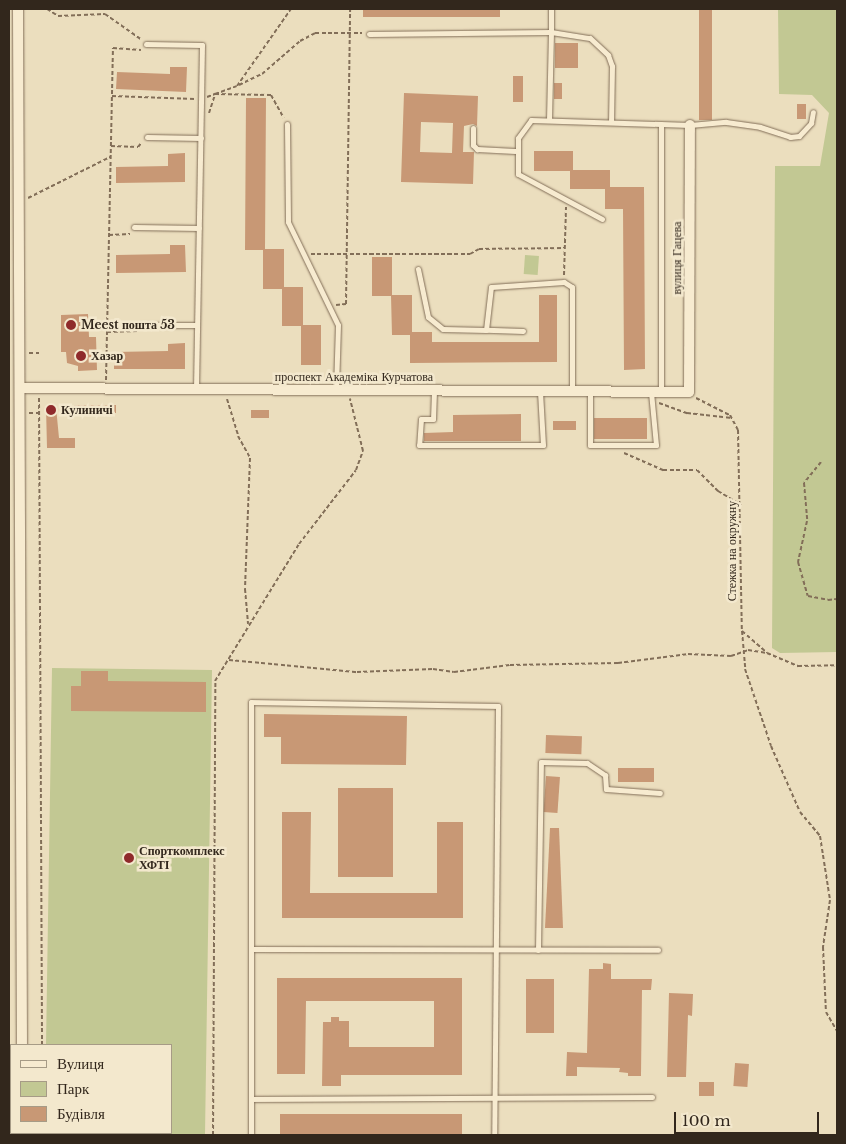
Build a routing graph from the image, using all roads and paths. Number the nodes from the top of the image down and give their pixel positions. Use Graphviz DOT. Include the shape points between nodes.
graph roads {
  1 [pos="18,9"];
  2 [pos="47,9"];
  3 [pos="291,9"];
  4 [pos="350,9"];
  5 [pos="551,9"];
  6 [pos="350,31"];
  7 [pos="551,32"];
  8 [pos="369,34"];
  9 [pos="146,44"];
  10 [pos="147,50"];
  11 [pos="237,86"];
  12 [pos="814,112"];
  13 [pos="549,118"];
  14 [pos="206,120"];
  15 [pos="611,122"];
  16 [pos="288,124"];
  17 [pos="660,124"];
  18 [pos="690,125"];
  19 [pos="473,128"];
  20 [pos="147,137"];
  21 [pos="201,138"];
  22 [pos="111,146"];
  23 [pos="515,150"];
  24 [pos="110,157"];
  25 [pos="566,200"];
  26 [pos="19,209"];
  27 [pos="602,219"];
  28 [pos="134,227"];
  29 [pos="199,228"];
  30 [pos="109,235"];
  31 [pos="565,248"];
  32 [pos="303,253"];
  33 [pos="347,256"];
  34 [pos="418,269"];
  35 [pos="564,282"];
  36 [pos="328,306"];
  37 [pos="142,325"];
  38 [pos="196,325"];
  39 [pos="486,330"];
  40 [pos="523,331"];
  41 [pos="106,332"];
  42 [pos="20,388"];
  43 [pos="38,388"];
  44 [pos="106,388"];
  45 [pos="196,389"];
  46 [pos="224,389"];
  47 [pos="336,390"];
  48 [pos="434,390"];
  49 [pos="540,391"];
  50 [pos="572,391"];
  51 [pos="590,391"];
  52 [pos="656,392"];
  53 [pos="689,392"];
  54 [pos="734,419"];
  55 [pos="622,453"];
  56 [pos="822,462"];
  57 [pos="741,505"];
  58 [pos="837,599"];
  59 [pos="248,625"];
  60 [pos="742,631"];
  61 [pos="744,652"];
  62 [pos="767,653"];
  63 [pos="229,660"];
  64 [pos="837,665"];
  65 [pos="660,793"];
  66 [pos="251,948"];
  67 [pos="496,950"];
  68 [pos="538,950"];
  69 [pos="658,950"];
  70 [pos="837,1031"];
  71 [pos="22,1044"];
  72 [pos="42,1044"];
  73 [pos="494,1097"];
  74 [pos="652,1097"];
  75 [pos="251,1099"];
  76 [pos="251,1135"];
  77 [pos="494,1135"];
  1 -- 26 [label="street"];
  2 -- 9 [label="path" via="58,16 105,14"];
  3 -- 11 [label="path"];
  4 -- 6 [label="path"];
  5 -- 7 [label="lane"];
  6 -- 8 [label="path"];
  6 -- 11 [label="path" via="315,32 262,74"];
  6 -- 33 [label="path"];
  7 -- 8 [label="lane"];
  7 -- 13 [label="lane"];
  7 -- 15 [label="lane" via="590,38 608,55 612,66"];
  9 -- 21 [label="lane" via="202,45"];
  10 -- 22 [label="path" via="113,48"];
  11 -- 14 [label="path" via="215,94"];
  12 -- 18 [label="lane" via="811,123 800,136 790,137 760,127 726,122"];
  13 -- 15 [label="lane"];
  13 -- 23 [label="lane" via="532,120 518,138"];
  15 -- 17 [label="lane"];
  16 -- 32 [label="lane" via="288,222"];
  17 -- 18 [label="lane"];
  17 -- 52 [label="lane"];
  18 -- 53 [label="street, вулиця Гацева"];
  19 -- 23 [label="lane" via="473,145 477,149"];
  20 -- 21 [label="lane"];
  20 -- 22 [label="path" via="138,146"];
  21 -- 29 [label="lane"];
  22 -- 24 [label="path"];
  23 -- 25 [label="lane" via="518,174"];
  24 -- 26 [label="path" via="46,187 28,198"];
  24 -- 30 [label="path"];
  25 -- 27 [label="lane"];
  25 -- 31 [label="path"];
  26 -- 42 [label="street"];
  28 -- 29 [label="lane"];
  28 -- 30 [label="path" via="129,235"];
  29 -- 38 [label="lane"];
  30 -- 41 [label="path"];
  31 -- 33 [label="path" via="478,249 470,254"];
  31 -- 35 [label="path"];
  32 -- 33 [label="path"];
  32 -- 36 [label="lane"];
  33 -- 36 [label="path" via="346,304"];
  34 -- 39 [label="lane" via="428,317 444,329"];
  35 -- 39 [label="lane" via="491,287"];
  35 -- 50 [label="lane" via="572,287"];
  36 -- 47 [label="lane" via="338,325"];
  37 -- 38 [label="lane"];
  37 -- 41 [label="path" via="137,332"];
  38 -- 45 [label="lane"];
  39 -- 40 [label="lane"];
  41 -- 44 [label="path"];
  42 -- 43 [label="street, проспект Академіка Курчатова"];
  42 -- 71 [label="street"];
  43 -- 44 [label="street, проспект Академіка Курчатова"];
  43 -- 72 [label="path"];
  44 -- 45 [label="street, проспект Академіка Курчатова"];
  45 -- 46 [label="street, проспект Академіка Курчатова"];
  46 -- 47 [label="street, проспект Академіка Курчатова"];
  46 -- 59 [label="path" via="238,436 250,458 245,598"];
  47 -- 48 [label="street, проспект Академіка Курчатова"];
  48 -- 49 [label="street, проспект Академіка Курчатова"];
  48 -- 49 [label="lane" via="433,419 421,420 419,445 543,445"];
  49 -- 50 [label="street, проспект Академіка Курчатова"];
  50 -- 51 [label="street, проспект Академіка Курчатова"];
  51 -- 52 [label="street, проспект Академіка Курчатова"];
  51 -- 52 [label="lane" via="590,445 656,445"];
  52 -- 53 [label="street, проспект Академіка Курчатова"];
  52 -- 54 [label="path" via="668,409"];
  53 -- 54 [label="path"];
  54 -- 57 [label="path, Стежка на окружну" via="739,438"];
  55 -- 57 [label="path" via="664,470 697,470 718,491"];
  56 -- 58 [label="path" via="804,483 807,521 798,562 808,596"];
  57 -- 60 [label="path, Стежка на окружну"];
  60 -- 61 [label="path, Стежка на окружну"];
  60 -- 62 [label="path"];
  61 -- 62 [label="path"];
  61 -- 63 [label="path" via="731,656 688,654 618,663 510,665 454,672 433,669 357,672"];
  61 -- 70 [label="path, Стежка на окружну" via="744,669 771,746 800,812 820,836 830,900 823,947 826,1012"];
  62 -- 64 [label="path" via="798,666"];
  65 -- 68 [label="lane" via="606,789 605,776 587,763 541,762"];
  66 -- 67 [label="lane"];
  66 -- 67 [label="lane" via="251,702 498,706"];
  66 -- 75 [label="lane"];
  67 -- 68 [label="lane"];
  67 -- 73 [label="lane"];
  68 -- 69 [label="lane"];
  73 -- 74 [label="lane"];
  73 -- 75 [label="lane"];
  73 -- 77 [label="lane"];
  75 -- 76 [label="lane"];
}
